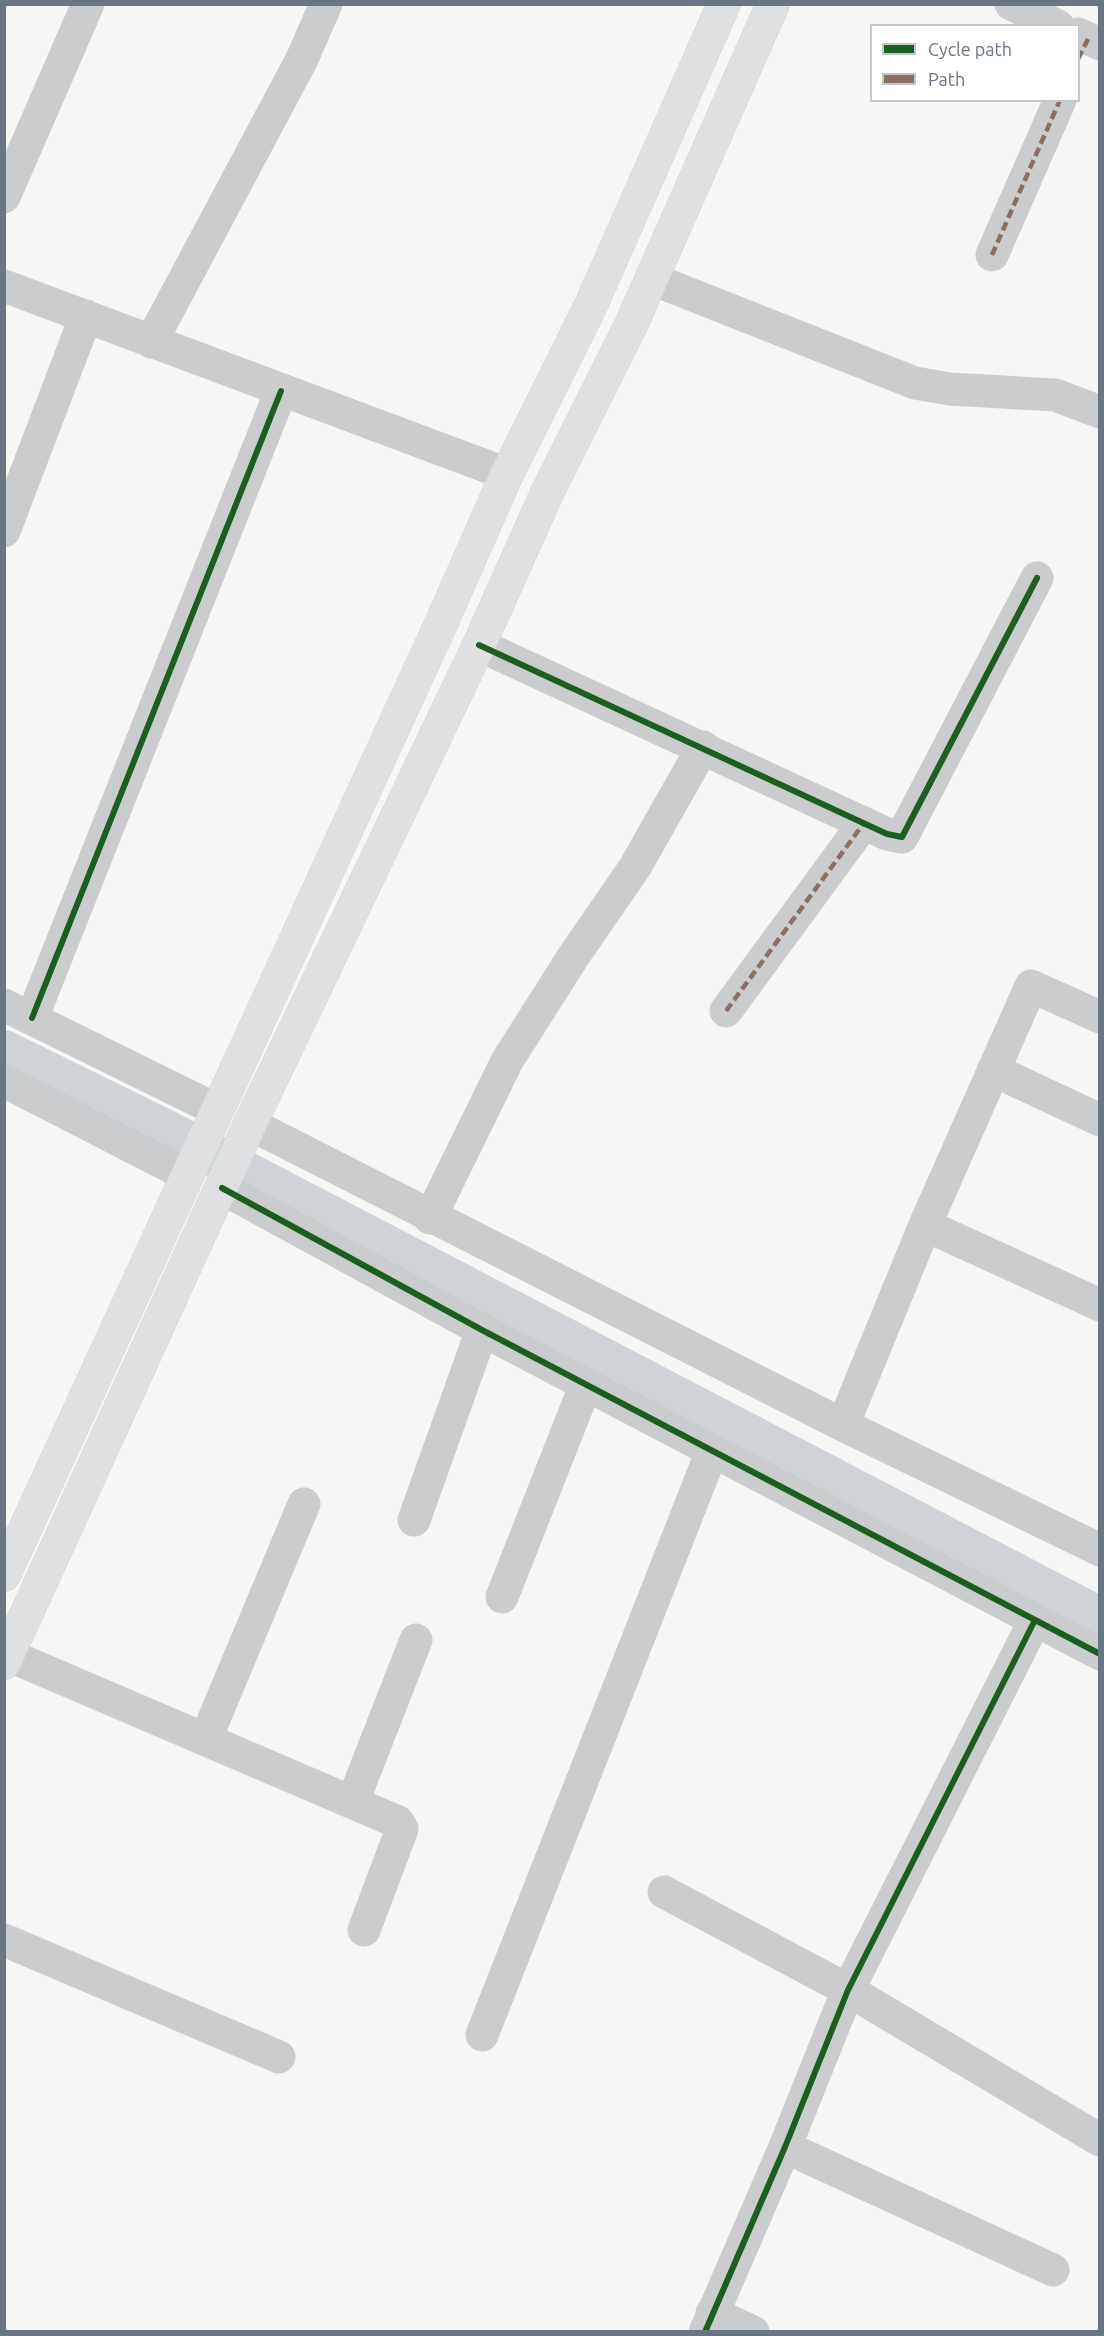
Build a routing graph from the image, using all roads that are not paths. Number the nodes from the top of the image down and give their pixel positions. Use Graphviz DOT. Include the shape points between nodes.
graph roads {
  1 [pos="88,4"];
  2 [pos="326,4"];
  3 [pos="724,4"];
  4 [pos="772,4"];
  5 [pos="1011,4"];
  6 [pos="1054,24"];
  7 [pos="1059,102"];
  8 [pos="4,197"];
  9 [pos="992,255"];
  10 [pos="652,279"];
  11 [pos="4,286"];
  12 [pos="591,306"];
  13 [pos="86,316"];
  14 [pos="631,325"];
  15 [pos="152,342"];
  16 [pos="281,391"];
  17 [pos="1100,412"];
  18 [pos="507,474"];
  19 [pos="4,531"];
  20 [pos="1037,578"];
  21 [pos="479,645"];
  22 [pos="703,747"];
  23 [pos="864,823"];
  24 [pos="726,1011"];
  25 [pos="18,1012"];
  26 [pos="1100,1017"];
  27 [pos="993,1070"];
  28 [pos="4,1080"];
  29 [pos="213,1119"];
  30 [pos="1100,1120"];
  31 [pos="246,1134"];
  32 [pos="187,1175"];
  33 [pos="222,1188"];
  34 [pos="430,1218"];
  35 [pos="925,1225"];
  36 [pos="1100,1305"];
  37 [pos="482,1330"];
  38 [pos="586,1384"];
  39 [pos="843,1425"];
  40 [pos="712,1451"];
  41 [pos="304,1504"];
  42 [pos="414,1520"];
  43 [pos="1100,1550"];
  44 [pos="4,1575"];
  45 [pos="502,1597"];
  46 [pos="1035,1620"];
  47 [pos="416,1640"];
  48 [pos="1100,1654"];
  49 [pos="6,1659"];
  50 [pos="206,1738"];
  51 [pos="353,1801"];
  52 [pos="664,1892"];
  53 [pos="364,1930"];
  54 [pos="4,1941"];
  55 [pos="848,1990"];
  56 [pos="482,2035"];
  57 [pos="279,2057"];
  58 [pos="1100,2140"];
  59 [pos="785,2147"];
  60 [pos="1053,2270"];
  61 [pos="709,2322"];
  62 [pos="753,2331"];
  1 -- 8 [label="street"];
  2 -- 15 [label="street" via="302,59"];
  3 -- 12 [label="main road"];
  4 -- 10 [label="main road"];
  5 -- 6 [label="street"];
  7 -- 9 [label="street"];
  10 -- 14 [label="main road"];
  10 -- 17 [label="street" via="915,383 1055,395"];
  11 -- 13 [label="street"];
  12 -- 14 [label="main road"];
  12 -- 18 [label="main road"];
  13 -- 15 [label="street"];
  13 -- 19 [label="street"];
  14 -- 21 [label="main road" via="547,494"];
  15 -- 16 [label="street"];
  16 -- 18 [label="street"];
  16 -- 25 [label="street"];
  18 -- 29 [label="main road"];
  20 -- 23 [label="street" via="902,837"];
  21 -- 22 [label="street"];
  21 -- 31 [label="main road"];
  22 -- 23 [label="street"];
  22 -- 34 [label="street" via="635,867 507,1061"];
  23 -- 24 [label="street"];
  25 -- 29 [label="street"];
  26 -- 27 [label="street" via="1031,986"];
  27 -- 30 [label="street"];
  27 -- 35 [label="street"];
  28 -- 32 [label="street"];
  29 -- 32 [label="main road"];
  31 -- 33 [label="main road"];
  31 -- 34 [label="street"];
  32 -- 44 [label="main road"];
  33 -- 37 [label="street"];
  33 -- 49 [label="main road"];
  34 -- 39 [label="street"];
  35 -- 36 [label="street"];
  35 -- 39 [label="street"];
  37 -- 38 [label="street"];
  37 -- 42 [label="street"];
  38 -- 40 [label="street"];
  38 -- 45 [label="street"];
  39 -- 43 [label="street"];
  40 -- 46 [label="street"];
  40 -- 56 [label="street"];
  41 -- 50 [label="street"];
  46 -- 48 [label="street"];
  46 -- 55 [label="street"];
  47 -- 51 [label="street"];
  49 -- 50 [label="street"];
  50 -- 51 [label="street"];
  51 -- 53 [label="street" via="398,1822 402,1829"];
  52 -- 55 [label="street"];
  54 -- 57 [label="street"];
  55 -- 58 [label="street"];
  55 -- 59 [label="street"];
  59 -- 60 [label="street"];
  59 -- 61 [label="street"];
  61 -- 62 [label="street"];
}
